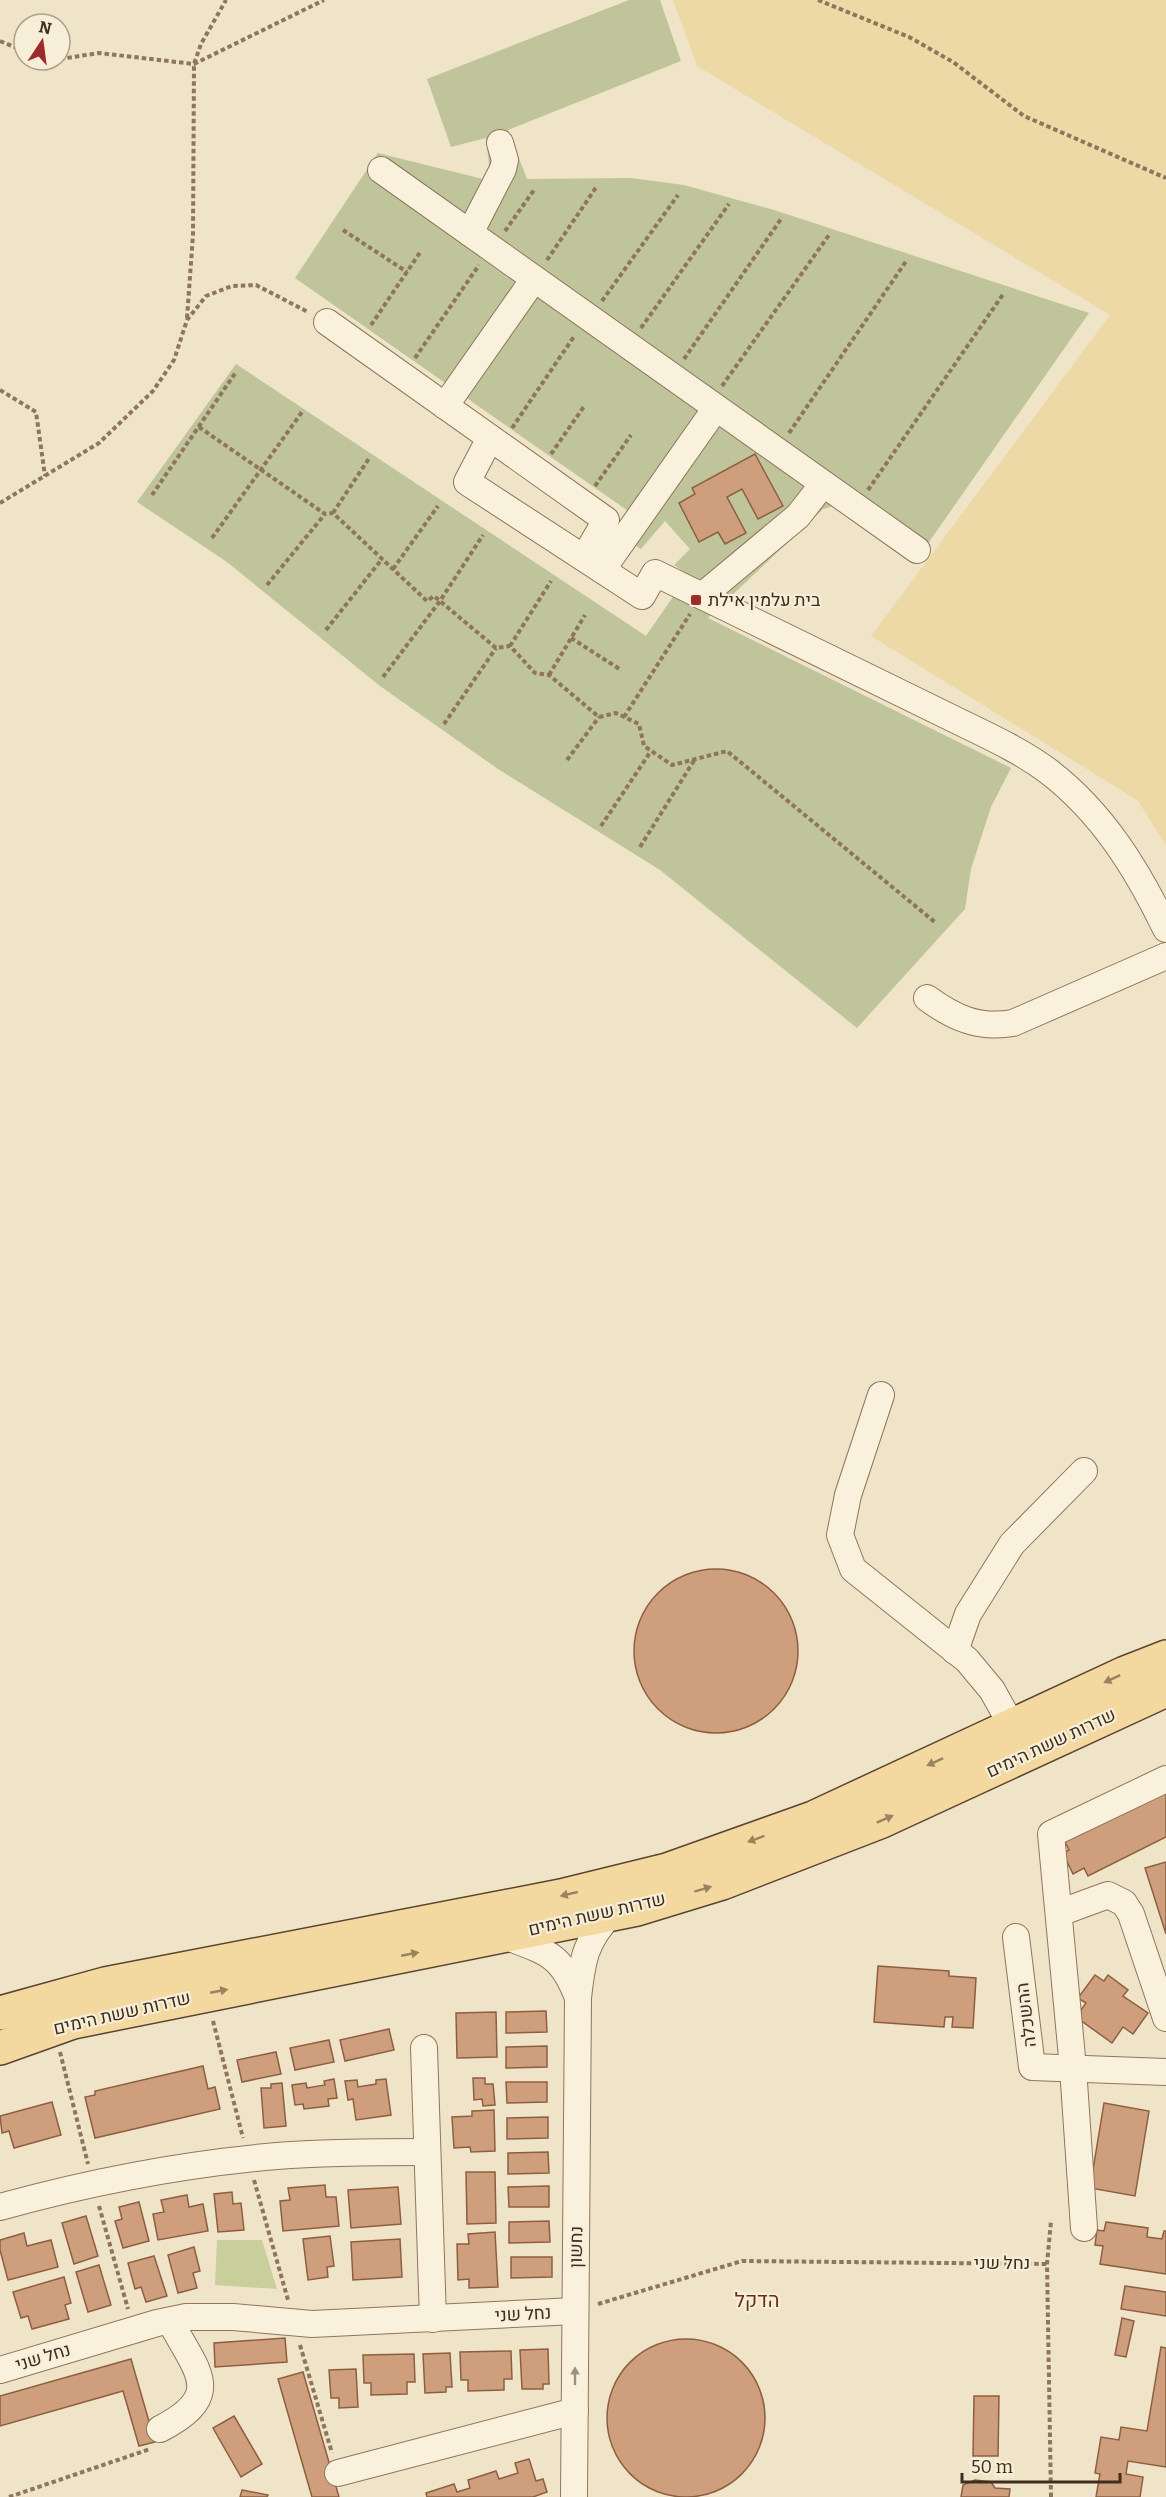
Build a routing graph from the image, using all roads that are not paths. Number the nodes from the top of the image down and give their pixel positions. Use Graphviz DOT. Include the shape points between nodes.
graph roads {
  1 [pos="500,143"];
  2 [pos="381,170"];
  3 [pos="470,233"];
  4 [pos="534,279"];
  5 [pos="327,322"];
  6 [pos="445,406"];
  7 [pos="713,406"];
  8 [pos="495,442"];
  9 [pos="823,484"];
  10 [pos="917,550"];
  11 [pos="593,564"];
  12 [pos="702,596"];
  13 [pos="1166,929"];
  14 [pos="1166,956"];
  15 [pos="927,998"];
  16 [pos="881,1395"];
  17 [pos="1084,1471"];
  18 [pos="955,1651"];
  19 [pos="1166,1657"];
  20 [pos="1166,1690"];
  21 [pos="1012,1726"];
  22 [pos="1166,1779"];
  23 [pos="612,1913"];
  24 [pos="1059,1913"];
  25 [pos="502,1935"];
  26 [pos="1016,1937"];
  27 [pos="579,1998"];
  28 [pos="0,2013"];
  29 [pos="1166,2018"];
  30 [pos="0,2048"];
  31 [pos="424,2048"];
  32 [pos="1073,2068"];
  33 [pos="1166,2072"];
  34 [pos="427,2152"];
  35 [pos="0,2207"];
  36 [pos="1084,2228"];
  37 [pos="575,2311"];
  38 [pos="433,2319"];
  39 [pos="170,2320"];
  40 [pos="0,2370"];
  41 [pos="575,2411"];
  42 [pos="160,2438"];
  43 [pos="338,2473"];
  44 [pos="574,2497"];
  1 -- 3 [label="street" via="505,160 503,169"];
  2 -- 3 [label="street"];
  3 -- 4 [label="street" via="487,256"];
  4 -- 6 [label="street"];
  4 -- 7 [label="street" via="582,326 629,346"];
  5 -- 6 [label="street"];
  6 -- 8 [label="street"];
  7 -- 9 [label="street"];
  7 -- 11 [label="street"];
  8 -- 11 [label="street" via="606,520"];
  8 -- 11 [label="street" via="467,482"];
  9 -- 10 [label="street"];
  9 -- 12 [label="street" via="798,516"];
  11 -- 12 [label="street" via="642,596 655,573"];
  12 -- 13 [label="street" via="1012,748 1047,770 1075,793 1114,839"];
  14 -- 15 [label="street" via="1013,1023 987,1025 963,1020"];
  16 -- 18 [label="street" via="848,1496 840,1534 853,1569"];
  17 -- 18 [label="street" via="1012,1544 968,1614"];
  18 -- 21 [label="street" via="992,1690"];
  19 -- 21 [label="main road, שדרות ששת הימים, one-way"];
  23 -- 20 [label="main road, שדרות ששת הימים, one-way" via="722,1883 825,1844"];
  21 -- 28 [label="main road, שדרות ששת הימים, one-way" via="813,1818 667,1870 553,1898 105,1984"];
  22 -- 24 [label="street" via="1051,1834"];
  23 -- 25 [label="main road, שדרות ששת הימים"];
  23 -- 27 [label="street, נחשון" via="600,1926 581,1962"];
  24 -- 29 [label="street" via="1108,1895 1124,1903"];
  24 -- 32 [label="street"];
  25 -- 27 [label="street, נחשון" via="558,1960"];
  30 -- 25 [label="main road, שדרות ששת הימים, one-way" via="74,2022"];
  26 -- 32 [label="street, ההשכלה" via="1032,2067"];
  27 -- 37 [label="street, נחשון"];
  31 -- 34 [label="street"];
  32 -- 33 [label="street, ההשכלה"];
  32 -- 36 [label="street"];
  34 -- 35 [label="street" via="350,2152 248,2159 143,2174"];
  34 -- 38 [label="street"];
  37 -- 38 [label="street, נחל שני"];
  41 -- 37 [label="street, נחשון, one-way"];
  38 -- 39 [label="street, נחל שני" via="294,2323 211,2316"];
  39 -- 40 [label="street, נחל שני"];
  39 -- 42 [label="street" via="201,2381 201,2394 195,2406"];
  41 -- 43 [label="street"];
  41 -- 44 [label="street, נחשון"];
}
